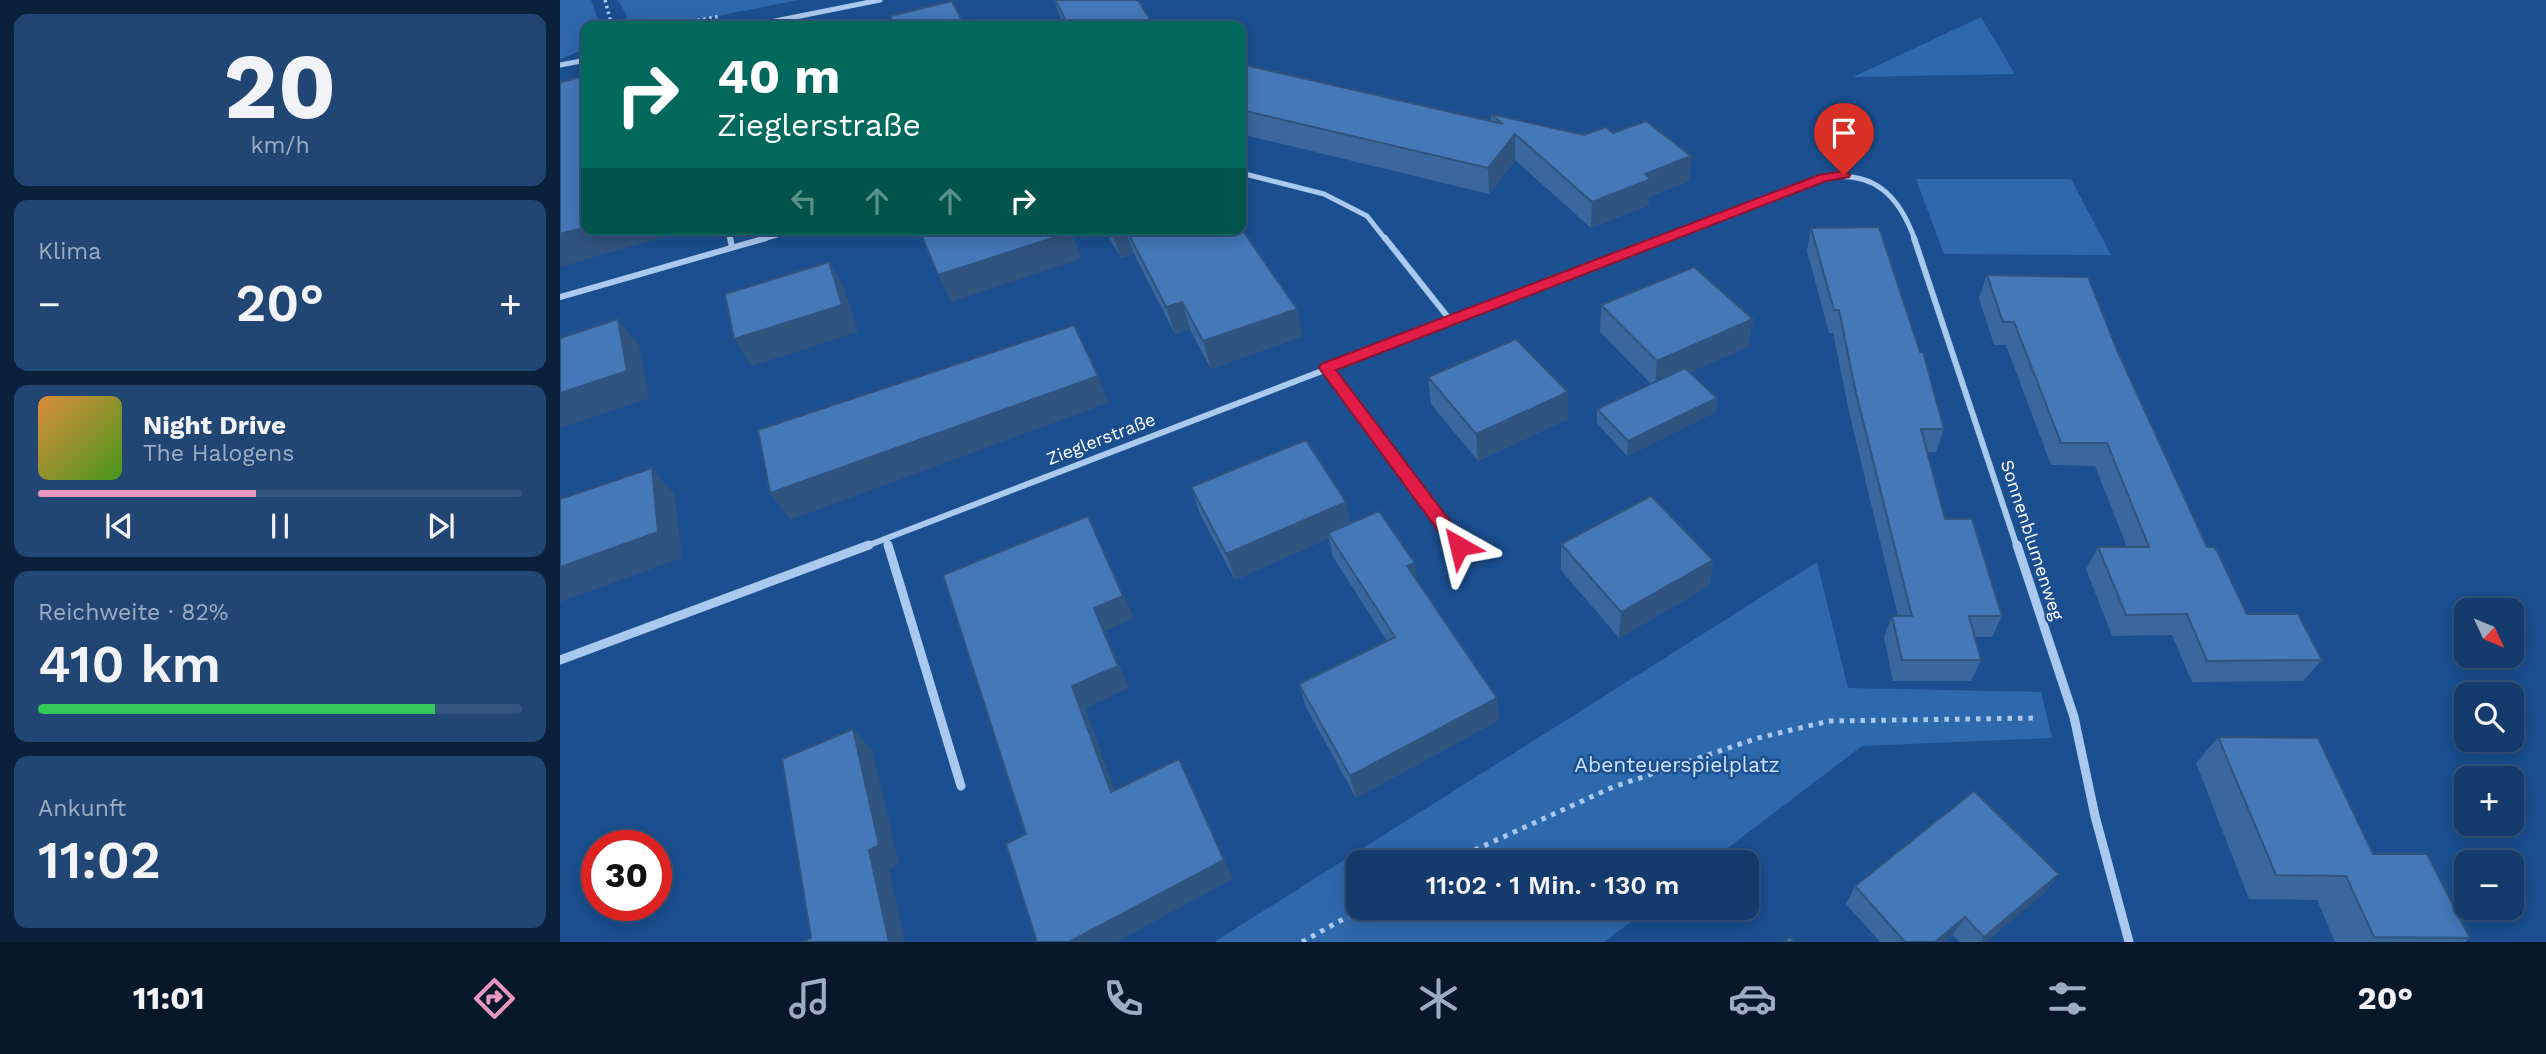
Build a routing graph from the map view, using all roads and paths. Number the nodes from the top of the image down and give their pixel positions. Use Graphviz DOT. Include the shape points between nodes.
graph roads {
  1 [pos="605,0"];
  2 [pos="880,0"];
  3 [pos="611,21"];
  4 [pos="775,21"];
  5 [pos="581,61"];
  6 [pos="560,65"];
  7 [pos="1246,174"];
  8 [pos="1855,178"];
  9 [pos="730,235"];
  10 [pos="775,235"];
  11 [pos="732,247"];
  12 [pos="560,298"];
  13 [pos="1451,321"];
  14 [pos="1326,368"];
  15 [pos="886,539"];
  16 [pos="1459,546"];
  17 [pos="560,660"];
  18 [pos="2074,717"];
  19 [pos="961,786"];
  20 [pos="1474,850"];
  21 [pos="1346,917"];
  22 [pos="1302,942"];
  23 [pos="2129,942"];
  1 -- 3 [label="path"];
  2 -- 4 [label="street"];
  5 -- 6 [label="street"];
  7 -- 13 [label="street" via="1324,194 1367,216"];
  8 -- 13 [label="street, Zieglerstraße" via="1824,178"];
  8 -- 18 [label="street, Sonnenblumenweg" via="1889,193 1906,218"];
  9 -- 11 [label="street"];
  10 -- 11 [label="street"];
  11 -- 12 [label="street"];
  13 -- 14 [label="street, Zieglerstraße"];
  14 -- 15 [label="street, Zieglerstraße"];
  14 -- 16 [label="street"];
  15 -- 17 [label="street, Zieglerstraße"];
  15 -- 19 [label="street"];
  18 -- 20 [label="path" via="1829,721 1758,738 1613,786"];
  18 -- 23 [label="street, Sonnenblumenweg"];
  21 -- 22 [label="path"];
}
